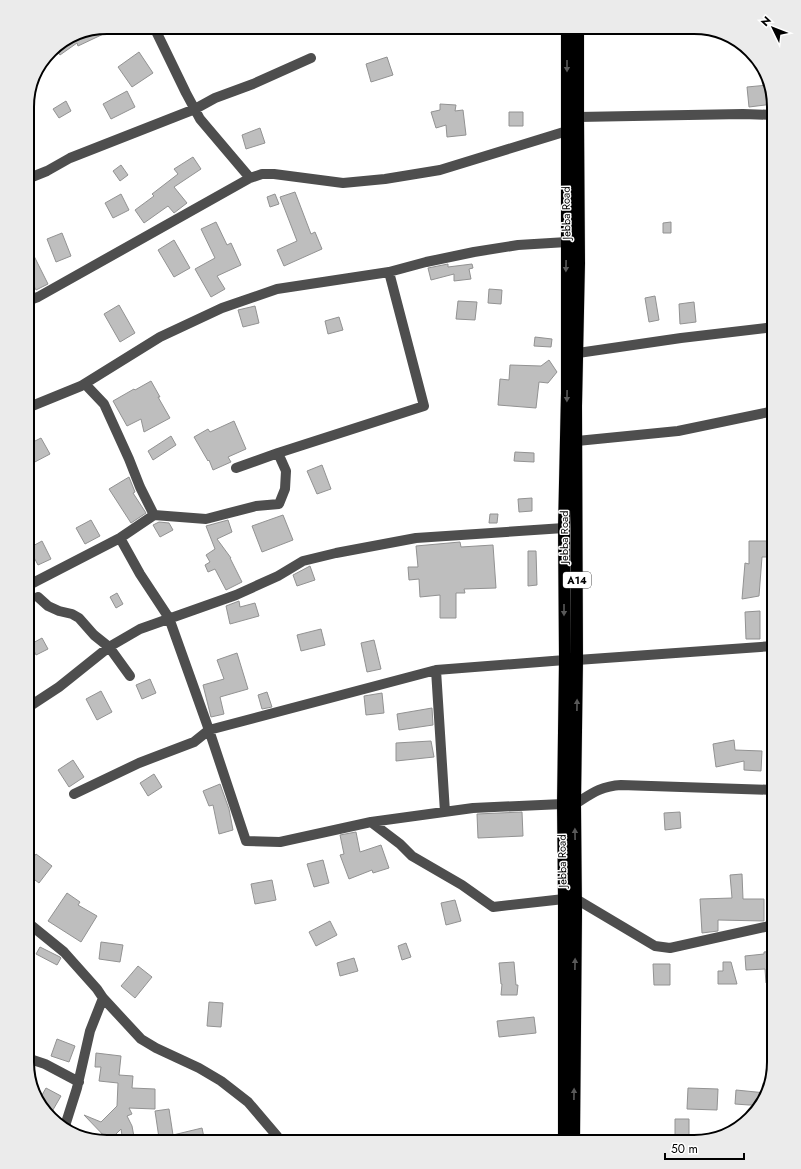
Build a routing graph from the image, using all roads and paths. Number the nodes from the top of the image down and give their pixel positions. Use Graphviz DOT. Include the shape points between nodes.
graph roads {
  1 [pos="157,34"];
  2 [pos="567,34"];
  3 [pos="578,34"];
  4 [pos="311,58"];
  5 [pos="195,110"];
  6 [pos="767,115"];
  7 [pos="578,117"];
  8 [pos="567,131"];
  9 [pos="34,176"];
  10 [pos="250,178"];
  11 [pos="567,242"];
  12 [pos="389,272"];
  13 [pos="34,299"];
  14 [pos="767,328"];
  15 [pos="578,353"];
  16 [pos="85,384"];
  17 [pos="34,405"];
  18 [pos="767,412"];
  19 [pos="577,441"];
  20 [pos="278,453"];
  21 [pos="236,468"];
  22 [pos="154,515"];
  23 [pos="564,528"];
  24 [pos="120,538"];
  25 [pos="34,582"];
  26 [pos="38,597"];
  27 [pos="169,618"];
  28 [pos="767,646"];
  29 [pos="109,647"];
  30 [pos="565,660"];
  31 [pos="577,660"];
  32 [pos="436,670"];
  33 [pos="130,676"];
  34 [pos="34,703"];
  35 [pos="209,730"];
  36 [pos="767,790"];
  37 [pos="74,794"];
  38 [pos="569,804"];
  39 [pos="445,812"];
  40 [pos="371,822"];
  41 [pos="570,899"];
  42 [pos="767,927"];
  43 [pos="34,928"];
  44 [pos="103,998"];
  45 [pos="34,1060"];
  46 [pos="79,1082"];
  47 [pos="66,1122"];
  48 [pos="276,1135"];
  49 [pos="564,1135"];
  50 [pos="574,1135"];
  1 -- 5 [label="street"];
  2 -- 8 [label="highway, Jebba Road / A14, one-way"];
  3 -- 7 [label="highway, Jebba Road / A14"];
  4 -- 5 [label="street" via="215,98"];
  5 -- 9 [label="street" via="70,158"];
  5 -- 10 [label="street"];
  6 -- 7 [label="street"];
  7 -- 15 [label="highway, Jebba Road / A14"];
  8 -- 10 [label="street" via="440,170 385,179 343,183 274,174"];
  8 -- 11 [label="highway, Jebba Road / A14"];
  10 -- 13 [label="street"];
  11 -- 12 [label="street" via="518,245 474,252"];
  11 -- 23 [label="highway, Jebba Road / A14, one-way"];
  12 -- 16 [label="street" via="277,289 222,308 160,337"];
  12 -- 20 [label="street" via="424,406"];
  14 -- 15 [label="street"];
  15 -- 19 [label="highway, Jebba Road / A14"];
  16 -- 17 [label="street"];
  16 -- 22 [label="street" via="104,404"];
  18 -- 19 [label="street" via="678,431"];
  19 -- 31 [label="highway, Jebba Road / A14"];
  20 -- 21 [label="street"];
  20 -- 22 [label="street" via="286,471 285,489 279,504 256,506 206,519"];
  22 -- 24 [label="street"];
  23 -- 27 [label="street" via="416,538 336,553 303,561 278,576 236,595"];
  23 -- 30 [label="highway, Jebba Road / A14, one-way"];
  24 -- 25 [label="street"];
  24 -- 27 [label="street"];
  26 -- 29 [label="street" via="48,606 79,618"];
  27 -- 29 [label="street" via="140,629"];
  27 -- 35 [label="street"];
  28 -- 31 [label="street"];
  29 -- 33 [label="street"];
  29 -- 34 [label="street"];
  30 -- 32 [label="street"];
  30 -- 38 [label="highway, Jebba Road / A14"];
  38 -- 31 [label="highway, Jebba Road / A14, one-way"];
  32 -- 35 [label="street"];
  32 -- 39 [label="street"];
  35 -- 37 [label="street" via="194,742 139,763"];
  35 -- 40 [label="street" via="246,841 280,842"];
  36 -- 38 [label="street" via="621,785 608,786"];
  38 -- 39 [label="street" via="472,808"];
  38 -- 41 [label="highway, Jebba Road / A14"];
  39 -- 40 [label="street"];
  40 -- 41 [label="street" via="412,856 462,885 493,907"];
  41 -- 42 [label="street" via="655,946 670,948"];
  41 -- 49 [label="highway, Jebba Road / A14"];
  50 -- 41 [label="highway, Jebba Road / A14, one-way"];
  43 -- 44 [label="street" via="64,952"];
  44 -- 46 [label="street" via="90,1031"];
  44 -- 48 [label="street" via="141,1039 221,1081 248,1102"];
  45 -- 46 [label="street"];
  46 -- 47 [label="street"];
}
